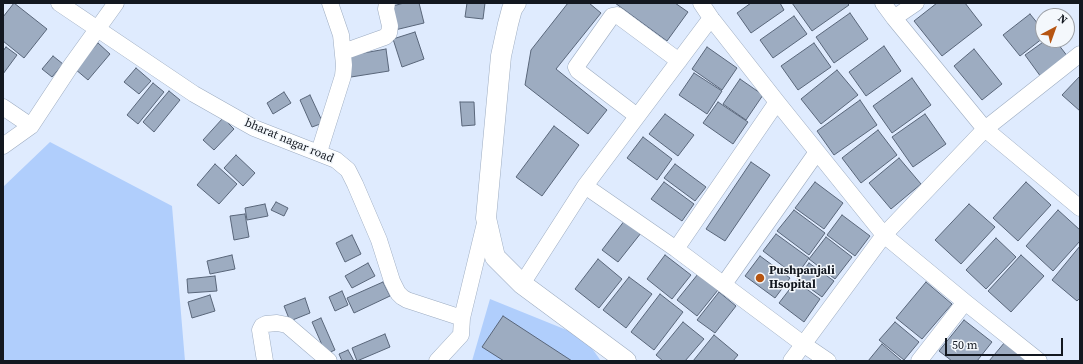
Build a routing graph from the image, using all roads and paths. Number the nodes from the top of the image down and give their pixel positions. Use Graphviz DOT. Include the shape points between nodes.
graph roads {
  1 [pos="59,3"];
  2 [pos="116,3"];
  3 [pos="330,3"];
  4 [pos="387,3"];
  5 [pos="516,3"];
  6 [pos="701,3"];
  7 [pos="883,3"];
  8 [pos="916,3"];
  9 [pos="711,18"];
  10 [pos="894,18"];
  11 [pos="98,30"];
  12 [pos="343,52"];
  13 [pos="1080,54"];
  14 [pos="679,61"];
  15 [pos="777,102"];
  16 [pos="3,107"];
  17 [pos="638,116"];
  18 [pos="31,126"];
  19 [pos="985,129"];
  20 [pos="3,146"];
  21 [pos="319,152"];
  22 [pos="817,152"];
  23 [pos="585,186"];
  24 [pos="1080,208"];
  25 [pos="486,218"];
  26 [pos="884,235"];
  27 [pos="676,249"];
  28 [pos="522,284"];
  29 [pos="724,284"];
  30 [pos="965,302"];
  31 [pos="462,318"];
  32 [pos="804,344"];
  33 [pos="265,361"];
  34 [pos="329,361"];
  35 [pos="437,361"];
  36 [pos="626,361"];
  37 [pos="791,361"];
  38 [pos="828,361"];
  39 [pos="919,361"];
  40 [pos="1039,361"];
  1 -- 11 [label="street, bharat nagar road"];
  2 -- 11 [label="street"];
  3 -- 12 [label="street" via="341,35"];
  4 -- 12 [label="street" via="390,26 385,38"];
  5 -- 25 [label="street" via="512,9 501,56"];
  6 -- 9 [label="street"];
  7 -- 10 [label="street"];
  8 -- 10 [label="street"];
  9 -- 14 [label="street"];
  9 -- 15 [label="street"];
  10 -- 19 [label="street"];
  11 -- 18 [label="street"];
  11 -- 21 [label="street, bharat nagar road" via="194,94 254,128"];
  12 -- 21 [label="street" via="343,76"];
  13 -- 19 [label="street"];
  14 -- 17 [label="street"];
  14 -- 17 [label="street" via="616,15 612,16 576,67"];
  15 -- 22 [label="street"];
  15 -- 27 [label="street"];
  16 -- 18 [label="street"];
  17 -- 23 [label="street"];
  18 -- 20 [label="street"];
  19 -- 24 [label="street"];
  19 -- 26 [label="street"];
  21 -- 31 [label="street, bharat nagar road" via="336,160 348,170 379,240 392,281 402,298"];
  22 -- 26 [label="street"];
  22 -- 29 [label="street"];
  23 -- 27 [label="street"];
  23 -- 28 [label="street"];
  25 -- 28 [label="street" via="495,257"];
  25 -- 31 [label="street"];
  26 -- 30 [label="street"];
  26 -- 32 [label="street"];
  27 -- 29 [label="street"];
  28 -- 36 [label="street"];
  29 -- 32 [label="street"];
  30 -- 39 [label="street"];
  30 -- 40 [label="street"];
  31 -- 35 [label="street" via="461,335"];
  32 -- 37 [label="street"];
  32 -- 38 [label="street"];
  33 -- 34 [label="street" via="260,330 266,324 276,323 287,326"];
}
